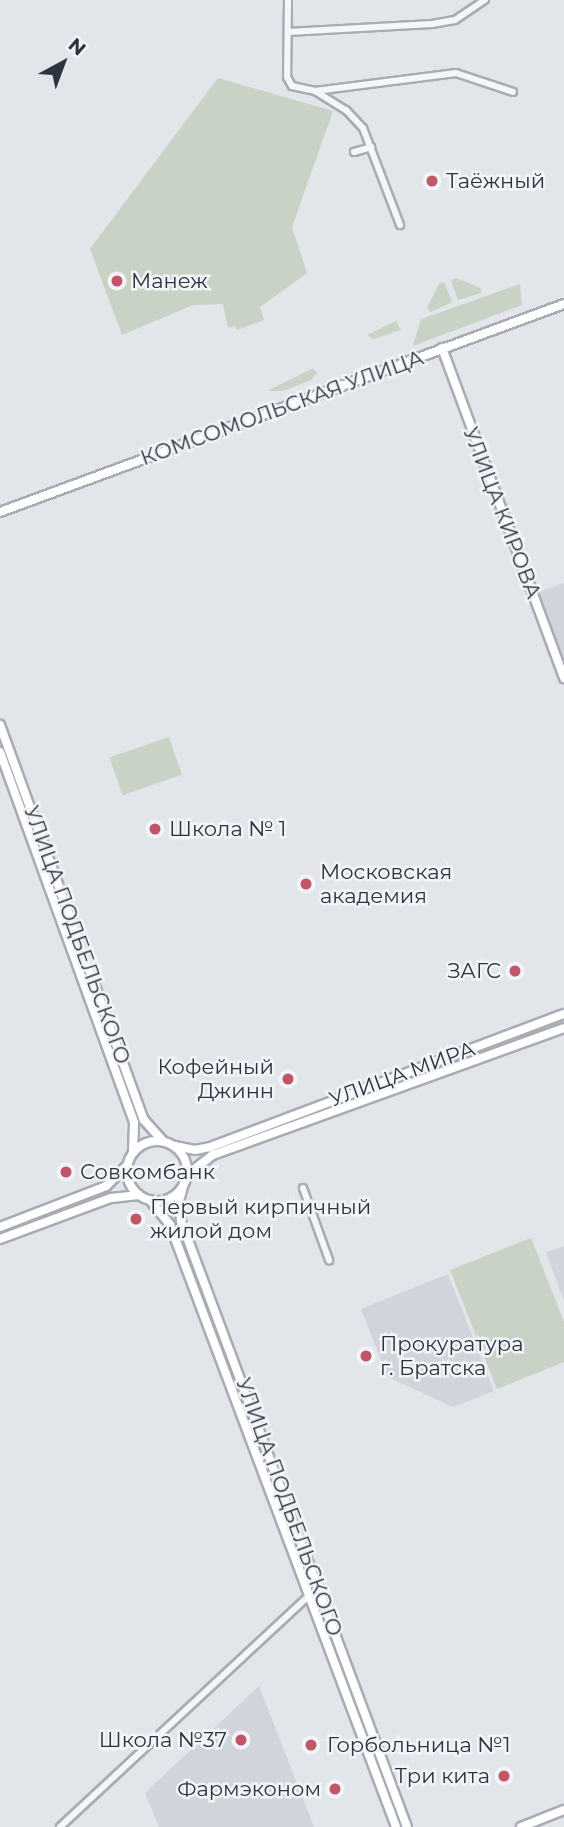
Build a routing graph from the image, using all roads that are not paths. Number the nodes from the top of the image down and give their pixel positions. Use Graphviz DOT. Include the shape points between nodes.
graph roads {
  1 [pos="288,0"];
  2 [pos="485,0"];
  3 [pos="288,32"];
  4 [pos="315,91"];
  5 [pos="513,92"];
  6 [pos="371,147"];
  7 [pos="354,152"];
  8 [pos="400,225"];
  9 [pos="564,304"];
  10 [pos="442,348"];
  11 [pos="0,512"];
  12 [pos="564,678"];
  13 [pos="0,725"];
  14 [pos="0,752"];
  15 [pos="564,1014"];
  16 [pos="541,1023"];
  17 [pos="564,1028"];
  18 [pos="545,1035"];
  19 [pos="163,1141"];
  20 [pos="175,1146"];
  21 [pos="133,1153"];
  22 [pos="128,1165"];
  23 [pos="187,1175"];
  24 [pos="183,1187"];
  25 [pos="303,1188"];
  26 [pos="139,1195"];
  27 [pos="150,1200"];
  28 [pos="0,1227"];
  29 [pos="0,1239"];
  30 [pos="329,1260"];
  31 [pos="296,1526"];
  32 [pos="286,1529"];
  33 [pos="310,1594"];
  34 [pos="564,1810"];
  35 [pos="60,1827"];
  36 [pos="396,1827"];
  37 [pos="407,1827"];
  38 [pos="522,1827"];
  1 -- 3 [label="street"];
  2 -- 3 [label="street" via="455,20 432,24"];
  3 -- 4 [label="street" via="287,77 292,86"];
  4 -- 5 [label="street" via="456,73"];
  4 -- 6 [label="street" via="346,110 363,128"];
  6 -- 7 [label="street"];
  6 -- 8 [label="street"];
  9 -- 10 [label="main road, КОМСОМОЛЬСКАЯ УЛИЦА"];
  10 -- 11 [label="main road, КОМСОМОЛЬСКАЯ УЛИЦА"];
  10 -- 12 [label="main road, УЛИЦА КИРОВА"];
  13 -- 19 [label="main road, УЛИЦА ПОДБЕЛЬСКОГО" via="144,1120"];
  14 -- 21 [label="main road, УЛИЦА ПОДБЕЛЬСКОГО" via="134,1123"];
  15 -- 16 [label="main road, УЛИЦА МИРА"];
  16 -- 18 [label="main road"];
  16 -- 20 [label="main road, УЛИЦА МИРА" via="201,1149"];
  17 -- 18 [label="main road, УЛИЦА МИРА"];
  18 -- 23 [label="main road, УЛИЦА МИРА" via="244,1143 205,1159"];
  19 -- 20 [label="main road"];
  19 -- 21 [label="main road" via="149,1142"];
  20 -- 23 [label="main road" via="186,1162"];
  21 -- 22 [label="main road"];
  22 -- 26 [label="main road" via="128,1179"];
  22 -- 28 [label="main road" via="106,1186"];
  23 -- 24 [label="main road"];
  24 -- 27 [label="main road" via="169,1199"];
  24 -- 31 [label="main road, УЛИЦА ПОДБЕЛЬСКОГО" via="181,1221"];
  25 -- 30 [label="street"];
  26 -- 27 [label="main road"];
  26 -- 29 [label="main road" via="111,1198"];
  27 -- 32 [label="main road, УЛИЦА ПОДБЕЛЬСКОГО" via="170,1225"];
  31 -- 32 [label="main road"];
  31 -- 37 [label="main road, УЛИЦА ПОДБЕЛЬСКОГО"];
  32 -- 33 [label="main road, УЛИЦА ПОДБЕЛЬСКОГО"];
  33 -- 35 [label="street"];
  33 -- 36 [label="main road, УЛИЦА ПОДБЕЛЬСКОГО"];
  34 -- 38 [label="main road"];
}
